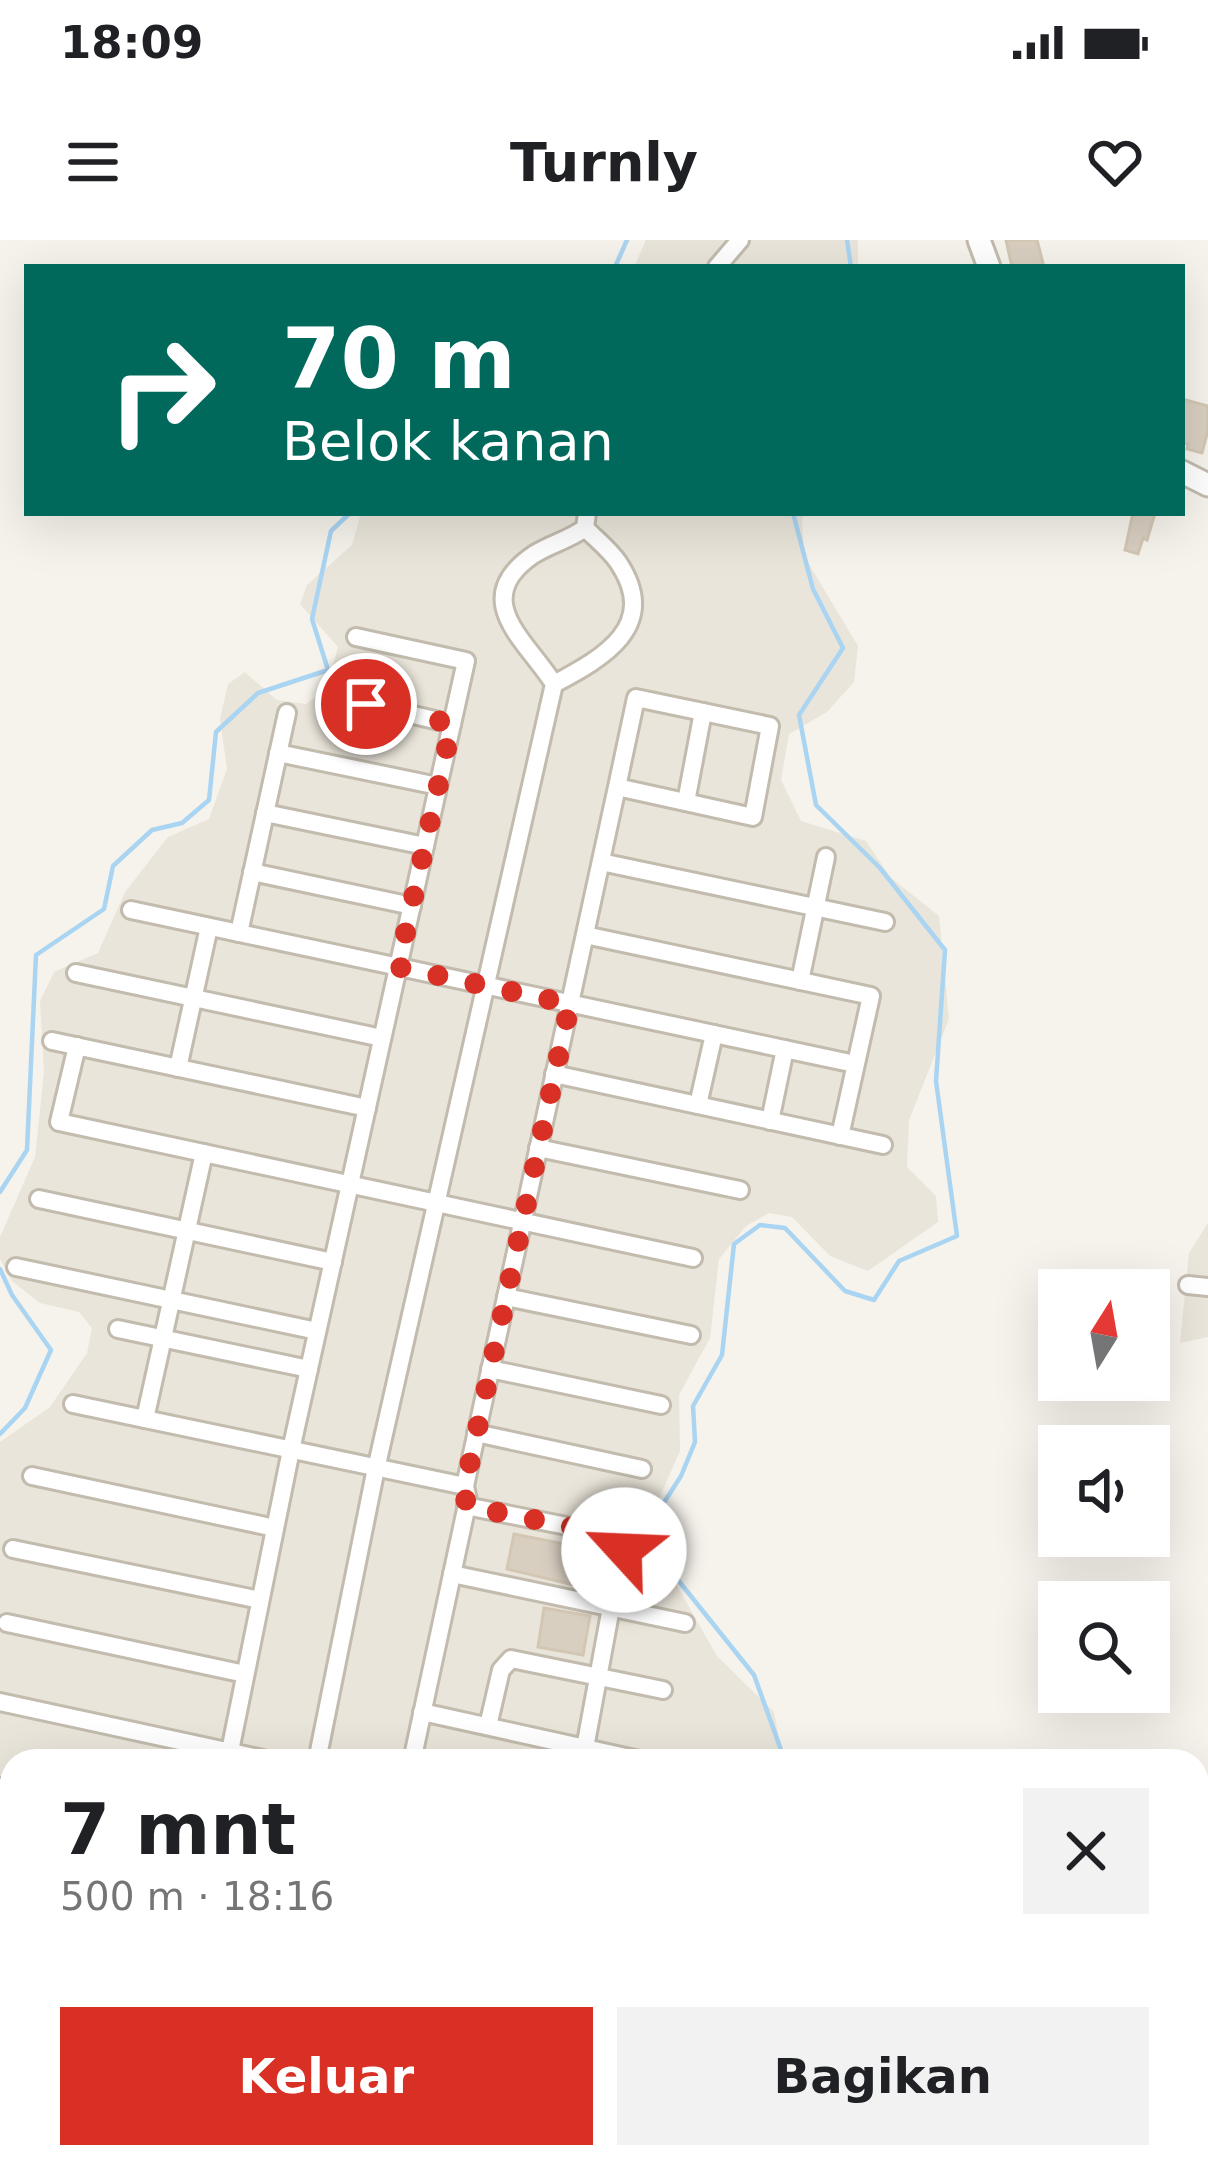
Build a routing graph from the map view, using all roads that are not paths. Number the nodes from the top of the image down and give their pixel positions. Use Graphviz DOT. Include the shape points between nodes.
graph roads {
  1 [pos="740,240"];
  2 [pos="720,264"];
  3 [pos="586,520"];
  4 [pos="356,637"];
  5 [pos="554,684"];
  6 [pos="366,704"];
  7 [pos="704,712"];
  8 [pos="287,713"];
  9 [pos="452,724"];
  10 [pos="278,753"];
  11 [pos="438,786"];
  12 [pos="617,787"];
  13 [pos="686,802"];
  14 [pos="265,813"];
  15 [pos="425,846"];
  16 [pos="826,857"];
  17 [pos="601,862"];
  18 [pos="252,872"];
  19 [pos="412,906"];
  20 [pos="816,908"];
  21 [pos="131,910"];
  22 [pos="885,922"];
  23 [pos="209,927"];
  24 [pos="239,933"];
  25 [pos="585,935"];
  26 [pos="398,967"];
  27 [pos="76,974"];
  28 [pos="800,981"];
  29 [pos="488,987"];
  30 [pos="194,998"];
  31 [pos="570,1004"];
  32 [pos="714,1034"];
  33 [pos="382,1038"];
  34 [pos="52,1041"];
  35 [pos="77,1046"];
  36 [pos="785,1049"];
  37 [pos="855,1064"];
  38 [pos="178,1068"];
  39 [pos="554,1074"];
  40 [pos="698,1105"];
  41 [pos="367,1108"];
  42 [pos="770,1121"];
  43 [pos="840,1136"];
  44 [pos="883,1145"];
  45 [pos="538,1148"];
  46 [pos="204,1153"];
  47 [pos="350,1184"];
  48 [pos="740,1190"];
  49 [pos="39,1198"];
  50 [pos="439,1202"];
  51 [pos="522,1221"];
  52 [pos="187,1230"];
  53 [pos="692,1258"];
  54 [pos="333,1262"];
  55 [pos="16,1267"];
  56 [pos="1188,1285"];
  57 [pos="1208,1287"];
  58 [pos="506,1297"];
  59 [pos="172,1300"];
  60 [pos="118,1329"];
  61 [pos="317,1331"];
  62 [pos="691,1335"];
  63 [pos="163,1340"];
  64 [pos="309,1369"];
  65 [pos="490,1369"];
  66 [pos="73,1403"];
  67 [pos="661,1405"];
  68 [pos="146,1419"];
  69 [pos="476,1433"];
  70 [pos="291,1450"];
  71 [pos="377,1465"];
  72 [pos="642,1469"];
  73 [pos="32,1476"];
  74 [pos="465,1486"];
  75 [pos="466,1506"];
  76 [pos="275,1528"];
  77 [pos="13,1549"];
  78 [pos="452,1574"];
  79 [pos="260,1600"];
  80 [pos="612,1608"];
  81 [pos="7,1623"];
  82 [pos="685,1623"];
  83 [pos="245,1674"];
  84 [pos="599,1676"];
  85 [pos="663,1690"];
  86 [pos="0,1702"];
  87 [pos="422,1712"];
  88 [pos="488,1726"];
  89 [pos="585,1748"];
  90 [pos="196,1749"];
  91 [pos="231,1749"];
  92 [pos="319,1749"];
  93 [pos="414,1749"];
  94 [pos="590,1749"];
  1 -- 2 [label="street"];
  3 -- 5 [label="street" via="629,583 628,630 611,651"];
  3 -- 5 [label="street" via="515,569 504,597 517,639"];
  4 -- 9 [label="street" via="466,662"];
  5 -- 29 [label="street"];
  6 -- 9 [label="street"];
  7 -- 12 [label="street" via="636,698"];
  7 -- 13 [label="street"];
  7 -- 13 [label="street" via="770,726 753,817"];
  8 -- 10 [label="street"];
  9 -- 11 [label="street"];
  10 -- 11 [label="street"];
  10 -- 14 [label="street"];
  11 -- 15 [label="street"];
  12 -- 13 [label="street"];
  12 -- 17 [label="street"];
  14 -- 15 [label="street"];
  14 -- 18 [label="street"];
  15 -- 19 [label="street"];
  16 -- 20 [label="street"];
  17 -- 20 [label="street"];
  17 -- 25 [label="street"];
  18 -- 19 [label="street"];
  18 -- 24 [label="street"];
  19 -- 26 [label="street"];
  20 -- 22 [label="street"];
  20 -- 28 [label="street"];
  21 -- 23 [label="street"];
  23 -- 24 [label="street"];
  23 -- 30 [label="street"];
  24 -- 26 [label="street"];
  25 -- 28 [label="street"];
  25 -- 31 [label="street"];
  26 -- 29 [label="street"];
  26 -- 33 [label="street"];
  27 -- 30 [label="street"];
  28 -- 37 [label="street" via="872,996"];
  29 -- 31 [label="street"];
  29 -- 50 [label="street"];
  30 -- 33 [label="street"];
  30 -- 38 [label="street"];
  31 -- 32 [label="street"];
  31 -- 39 [label="street"];
  32 -- 36 [label="street"];
  32 -- 40 [label="street"];
  33 -- 41 [label="street"];
  34 -- 35 [label="street"];
  35 -- 38 [label="street"];
  35 -- 46 [label="street" via="59,1122"];
  36 -- 37 [label="street"];
  36 -- 42 [label="street"];
  37 -- 43 [label="street"];
  38 -- 41 [label="street"];
  39 -- 40 [label="street"];
  39 -- 45 [label="street"];
  40 -- 42 [label="street"];
  41 -- 47 [label="street"];
  42 -- 43 [label="street"];
  43 -- 44 [label="street"];
  45 -- 48 [label="street"];
  45 -- 51 [label="street"];
  46 -- 47 [label="street"];
  46 -- 52 [label="street"];
  47 -- 50 [label="street"];
  47 -- 54 [label="street"];
  49 -- 52 [label="street"];
  50 -- 51 [label="street"];
  50 -- 71 [label="street"];
  51 -- 53 [label="street"];
  51 -- 58 [label="street"];
  52 -- 54 [label="street"];
  52 -- 59 [label="street"];
  54 -- 61 [label="street"];
  55 -- 59 [label="street"];
  56 -- 57 [label="street"];
  58 -- 62 [label="street"];
  58 -- 65 [label="street"];
  59 -- 61 [label="street"];
  59 -- 63 [label="street"];
  60 -- 63 [label="street"];
  61 -- 64 [label="street"];
  63 -- 64 [label="street"];
  63 -- 68 [label="street"];
  64 -- 70 [label="street"];
  65 -- 67 [label="street"];
  65 -- 69 [label="street"];
  66 -- 68 [label="street"];
  68 -- 70 [label="street"];
  69 -- 72 [label="street"];
  69 -- 74 [label="street"];
  70 -- 71 [label="street"];
  70 -- 76 [label="street"];
  71 -- 74 [label="street"];
  71 -- 92 [label="street"];
  73 -- 76 [label="street"];
  74 -- 75 [label="street"];
  75 -- 78 [label="street"];
  75 -- 80 [label="street" via="620,1539"];
  76 -- 79 [label="street"];
  77 -- 79 [label="street"];
  78 -- 80 [label="street"];
  78 -- 87 [label="street"];
  79 -- 83 [label="street"];
  80 -- 82 [label="street"];
  80 -- 84 [label="street"];
  81 -- 83 [label="street"];
  83 -- 91 [label="street"];
  84 -- 85 [label="street"];
  84 -- 88 [label="street" via="507,1661"];
  84 -- 89 [label="street"];
  86 -- 90 [label="street"];
  87 -- 88 [label="street"];
  87 -- 93 [label="street"];
  88 -- 89 [label="street"];
  89 -- 94 [label="street"];
}
